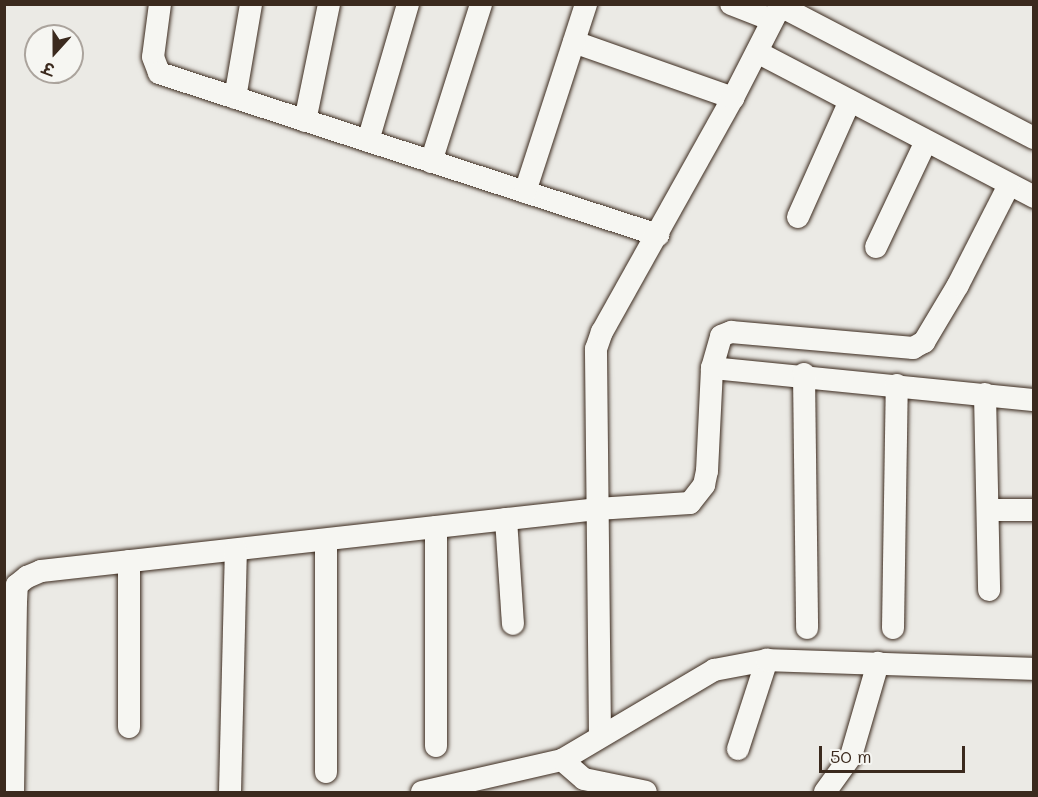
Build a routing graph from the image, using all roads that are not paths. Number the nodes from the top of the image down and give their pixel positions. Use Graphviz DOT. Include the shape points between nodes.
graph roads {
  1 [pos="160,4"];
  2 [pos="251,4"];
  3 [pos="329,4"];
  4 [pos="408,4"];
  5 [pos="481,4"];
  6 [pos="586,4"];
  7 [pos="731,4"];
  8 [pos="772,20"];
  9 [pos="574,42"];
  10 [pos="757,52"];
  11 [pos="235,98"];
  12 [pos="733,98"];
  13 [pos="850,101"];
  14 [pos="305,121"];
  15 [pos="1034,138"];
  16 [pos="368,141"];
  17 [pos="926,141"];
  18 [pos="431,162"];
  19 [pos="1009,184"];
  20 [pos="525,192"];
  21 [pos="1034,197"];
  22 [pos="798,217"];
  23 [pos="658,235"];
  24 [pos="876,247"];
  25 [pos="712,368"];
  26 [pos="804,374"];
  27 [pos="897,385"];
  28 [pos="985,394"];
  29 [pos="1034,400"];
  30 [pos="597,509"];
  31 [pos="988,510"];
  32 [pos="1034,510"];
  33 [pos="506,519"];
  34 [pos="436,527"];
  35 [pos="326,540"];
  36 [pos="236,550"];
  37 [pos="129,561"];
  38 [pos="989,590"];
  39 [pos="513,624"];
  40 [pos="807,628"];
  41 [pos="893,628"];
  42 [pos="767,660"];
  43 [pos="879,663"];
  44 [pos="10,667"];
  45 [pos="1034,669"];
  46 [pos="129,727"];
  47 [pos="600,736"];
  48 [pos="436,746"];
  49 [pos="738,749"];
  50 [pos="562,760"];
  51 [pos="326,772"];
  52 [pos="13,792"];
  53 [pos="230,792"];
  54 [pos="422,792"];
  55 [pos="646,792"];
  56 [pos="825,792"];
  1 -- 11 [label="street" via="153,67 159,73"];
  2 -- 11 [label="street"];
  3 -- 14 [label="street"];
  4 -- 16 [label="street"];
  5 -- 18 [label="street"];
  6 -- 9 [label="street"];
  7 -- 8 [label="street"];
  8 -- 10 [label="street"];
  8 -- 15 [label="street" via="778,10 788,10"];
  9 -- 12 [label="street"];
  9 -- 20 [label="street"];
  10 -- 12 [label="street"];
  10 -- 13 [label="street"];
  11 -- 14 [label="street"];
  12 -- 23 [label="street"];
  13 -- 17 [label="street"];
  13 -- 22 [label="street"];
  14 -- 16 [label="street"];
  16 -- 18 [label="street"];
  17 -- 19 [label="street"];
  17 -- 24 [label="street"];
  18 -- 20 [label="street"];
  19 -- 21 [label="street"];
  19 -- 25 [label="street" via="924,342 913,348 895,348 731,332 721,336"];
  20 -- 23 [label="street"];
  23 -- 30 [label="street" via="596,349"];
  25 -- 26 [label="street"];
  25 -- 30 [label="street" via="707,471 698,497 690,503"];
  26 -- 27 [label="street"];
  26 -- 40 [label="street"];
  27 -- 28 [label="street"];
  27 -- 41 [label="street"];
  28 -- 29 [label="street"];
  28 -- 31 [label="street"];
  30 -- 33 [label="street"];
  30 -- 47 [label="street"];
  31 -- 32 [label="street"];
  31 -- 38 [label="street"];
  33 -- 34 [label="street"];
  33 -- 39 [label="street"];
  34 -- 35 [label="street"];
  34 -- 48 [label="street"];
  35 -- 36 [label="street"];
  35 -- 51 [label="street"];
  36 -- 37 [label="street"];
  36 -- 53 [label="street"];
  37 -- 44 [label="street" via="42,571 17,585"];
  37 -- 46 [label="street"];
  42 -- 43 [label="street"];
  42 -- 47 [label="street" via="714,669"];
  42 -- 49 [label="street"];
  43 -- 45 [label="street"];
  43 -- 56 [label="street" via="851,756"];
  44 -- 52 [label="street"];
  47 -- 50 [label="street"];
  50 -- 54 [label="street"];
  50 -- 55 [label="street" via="584,779"];
}
